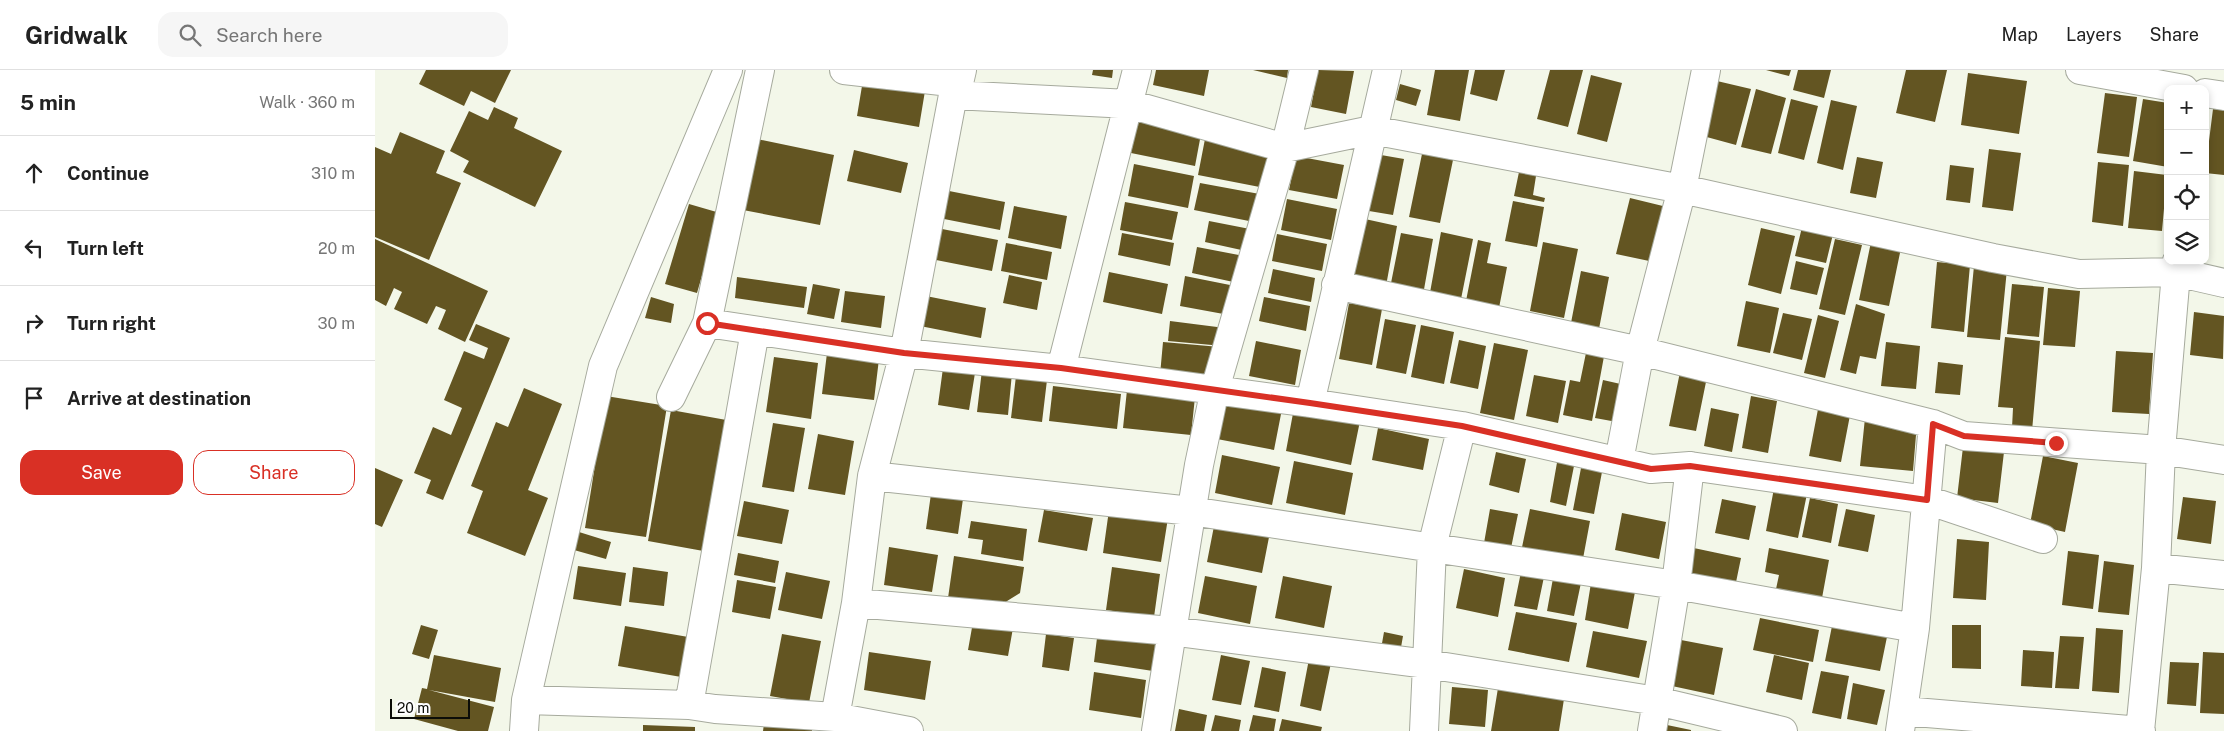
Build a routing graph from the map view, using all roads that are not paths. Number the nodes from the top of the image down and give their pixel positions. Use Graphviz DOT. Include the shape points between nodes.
graph roads {
  1 [pos="728,70"];
  2 [pos="760,70"];
  3 [pos="844,70"];
  4 [pos="1137,70"];
  5 [pos="1304,70"];
  6 [pos="1387,70"];
  7 [pos="1706,70"];
  8 [pos="2080,70"];
  9 [pos="2180,82"];
  10 [pos="958,83"];
  11 [pos="2209,94"];
  12 [pos="2224,96"];
  13 [pos="1129,104"];
  14 [pos="1372,130"];
  15 [pos="1285,148"];
  16 [pos="1682,189"];
  17 [pos="2177,266"];
  18 [pos="2224,283"];
  19 [pos="1337,285"];
  20 [pos="707,323"];
  21 [pos="755,331"];
  22 [pos="1640,351"];
  23 [pos="904,353"];
  24 [pos="1061,368"];
  25 [pos="1215,389"];
  26 [pos="671,397"];
  27 [pos="1310,403"];
  28 [pos="1933,424"];
  29 [pos="1462,426"];
  30 [pos="2161,450"];
  31 [pos="1619,460"];
  32 [pos="2224,460"];
  33 [pos="1690,466"];
  34 [pos="873,476"];
  35 [pos="1927,500"];
  36 [pos="1191,511"];
  37 [pos="2043,539"];
  38 [pos="1432,547"];
  39 [pos="2156,568"];
  40 [pos="2224,575"];
  41 [pos="1675,585"];
  42 [pos="856,603"];
  43 [pos="1915,628"];
  44 [pos="1171,631"];
  45 [pos="1427,664"];
  46 [pos="525,700"];
  47 [pos="1657,701"];
  48 [pos="706,715"];
  49 [pos="835,717"];
  50 [pos="1901,721"];
  51 [pos="524,731"];
  52 [pos="909,731"];
  53 [pos="1156,731"];
  54 [pos="1424,731"];
  55 [pos="1653,731"];
  56 [pos="1783,731"];
  57 [pos="2140,731"];
  1 -- 46 [label="street" via="603,366"];
  2 -- 20 [label="street"];
  3 -- 10 [label="street"];
  4 -- 13 [label="street"];
  5 -- 15 [label="street"];
  6 -- 14 [label="street"];
  7 -- 16 [label="street"];
  8 -- 9 [label="street"];
  10 -- 13 [label="street"];
  10 -- 23 [label="street"];
  11 -- 12 [label="street"];
  13 -- 15 [label="street"];
  13 -- 24 [label="street"];
  14 -- 15 [label="street"];
  14 -- 16 [label="street"];
  14 -- 19 [label="street"];
  15 -- 25 [label="street"];
  16 -- 17 [label="street" via="2079,274"];
  16 -- 22 [label="street"];
  17 -- 18 [label="street"];
  17 -- 30 [label="street"];
  19 -- 22 [label="street"];
  19 -- 27 [label="street"];
  20 -- 21 [label="street"];
  20 -- 26 [label="street"];
  21 -- 23 [label="street"];
  21 -- 48 [label="street"];
  22 -- 28 [label="street"];
  22 -- 31 [label="street"];
  23 -- 24 [label="street"];
  23 -- 34 [label="street"];
  24 -- 25 [label="street"];
  25 -- 27 [label="street"];
  25 -- 36 [label="street"];
  27 -- 29 [label="street"];
  28 -- 30 [label="street" via="1964,436"];
  28 -- 35 [label="street"];
  29 -- 31 [label="street"];
  29 -- 38 [label="street"];
  30 -- 32 [label="street"];
  30 -- 39 [label="street"];
  31 -- 33 [label="street" via="1651,469"];
  33 -- 35 [label="street"];
  33 -- 41 [label="street"];
  34 -- 36 [label="street"];
  34 -- 42 [label="street"];
  35 -- 37 [label="street"];
  35 -- 43 [label="street"];
  36 -- 38 [label="street"];
  36 -- 44 [label="street"];
  38 -- 41 [label="street"];
  38 -- 45 [label="street"];
  39 -- 40 [label="street"];
  39 -- 57 [label="street"];
  41 -- 43 [label="street"];
  41 -- 47 [label="street"];
  42 -- 44 [label="street"];
  42 -- 49 [label="street"];
  43 -- 50 [label="street"];
  44 -- 45 [label="street"];
  44 -- 53 [label="street"];
  45 -- 47 [label="street"];
  45 -- 54 [label="street"];
  46 -- 48 [label="street"];
  46 -- 51 [label="street"];
  47 -- 55 [label="street"];
  47 -- 56 [label="street"];
  48 -- 49 [label="street"];
  49 -- 52 [label="street"];
  50 -- 57 [label="street"];
}
